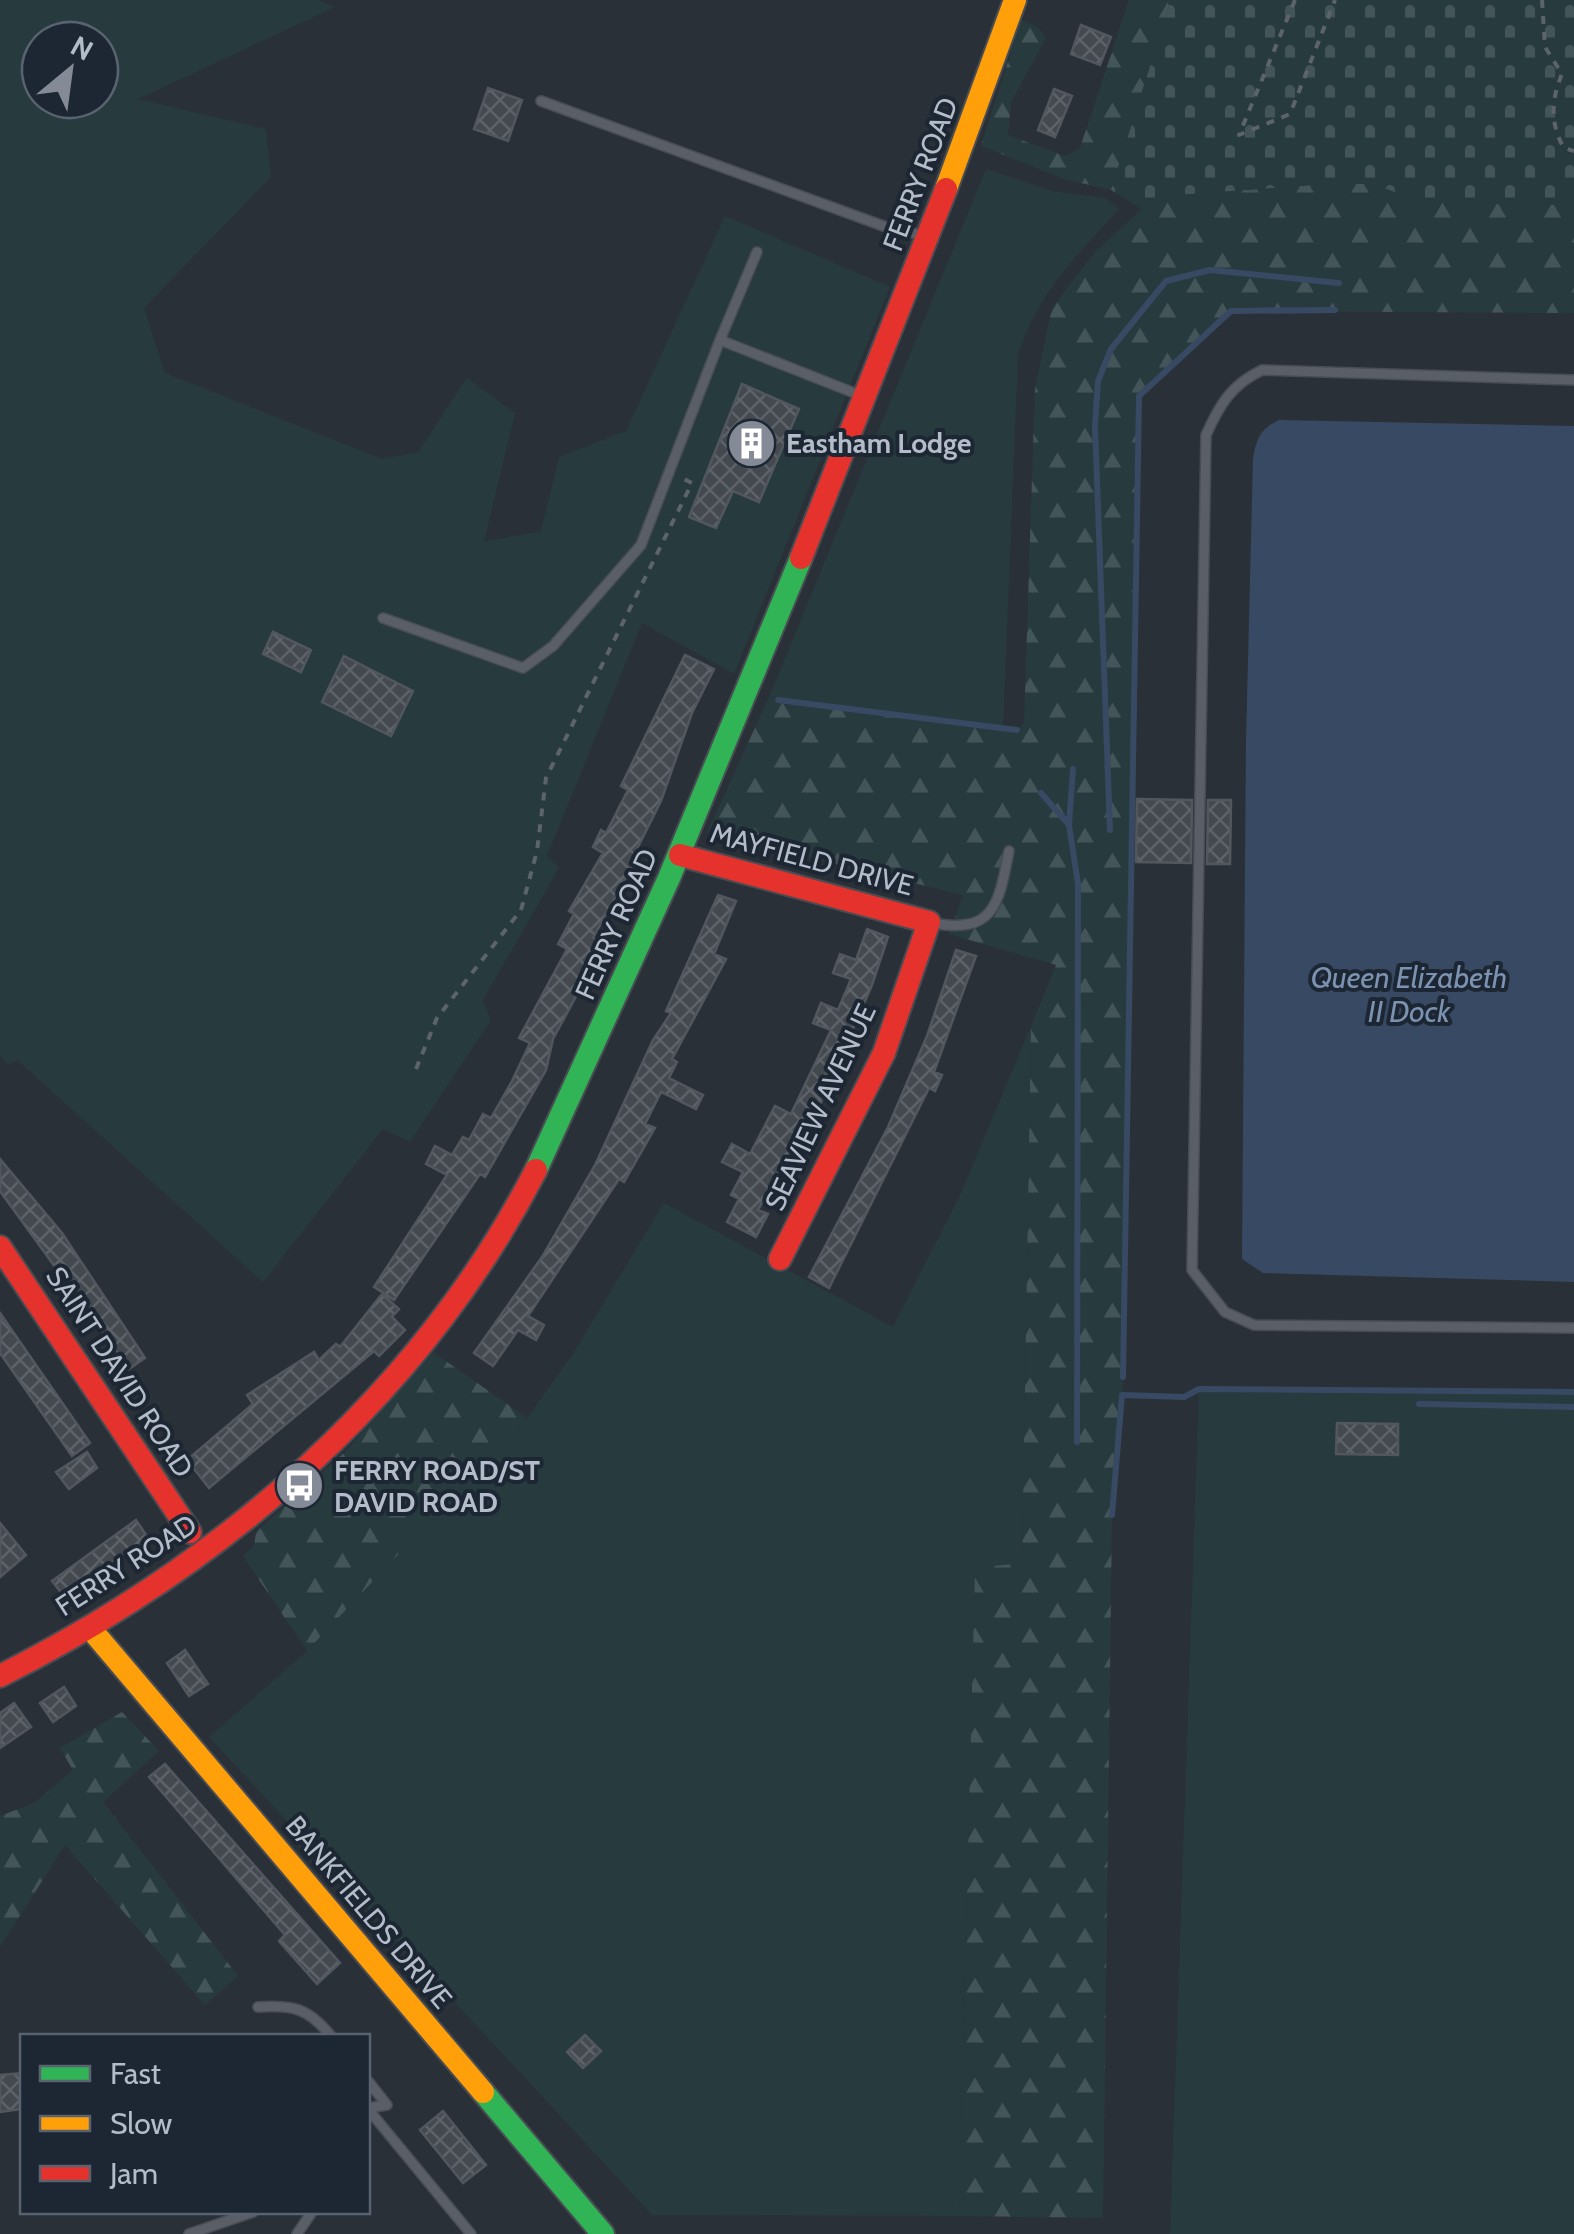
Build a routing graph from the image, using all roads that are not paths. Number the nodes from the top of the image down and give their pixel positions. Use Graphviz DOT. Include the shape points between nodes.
graph roads {
  1 [pos="1015,0"];
  2 [pos="541,101"];
  3 [pos="928,236"];
  4 [pos="757,252"];
  5 [pos="720,340"];
  6 [pos="1574,380"];
  7 [pos="864,397"];
  8 [pos="383,618"];
  9 [pos="1009,850"];
  10 [pos="680,854"];
  11 [pos="929,922"];
  12 [pos="0,1246"];
  13 [pos="780,1258"];
  14 [pos="1574,1328"];
  15 [pos="190,1532"];
  16 [pos="90,1628"];
  17 [pos="0,1676"];
  18 [pos="258,2007"];
  19 [pos="329,2034"];
  20 [pos="370,2084"];
  21 [pos="370,2109"];
  22 [pos="370,2111"];
  23 [pos="247,2214"];
  24 [pos="600,2233"];
  25 [pos="189,2234"];
  26 [pos="471,2234"];
  1 -- 3 [label="street, FERRY ROAD"];
  2 -- 3 [label="lane" via="886,227"];
  3 -- 7 [label="street, FERRY ROAD"];
  4 -- 5 [label="lane"];
  5 -- 7 [label="lane"];
  5 -- 8 [label="lane" via="642,544 553,646 523,668"];
  6 -- 14 [label="lane" via="1262,370 1238,382 1218,407 1206,435 1192,1270 1225,1312 1254,1325"];
  7 -- 10 [label="street, FERRY ROAD"];
  9 -- 11 [label="lane" via="984,919 967,927"];
  10 -- 11 [label="street, MAYFIELD DRIVE"];
  10 -- 16 [label="street, FERRY ROAD" via="549,1146 428,1333 316,1458 206,1552"];
  11 -- 13 [label="street, SEAVIEW AVENUE" via="884,1053"];
  12 -- 15 [label="street, SAINT DAVID ROAD"];
  16 -- 17 [label="street, FERRY ROAD"];
  16 -- 24 [label="street, BANKFIELDS DRIVE"];
  18 -- 19 [label="lane" via="296,2005"];
  20 -- 21 [label="lane" via="387,2105"];
  22 -- 26 [label="lane"];
  23 -- 25 [label="lane"];
}
